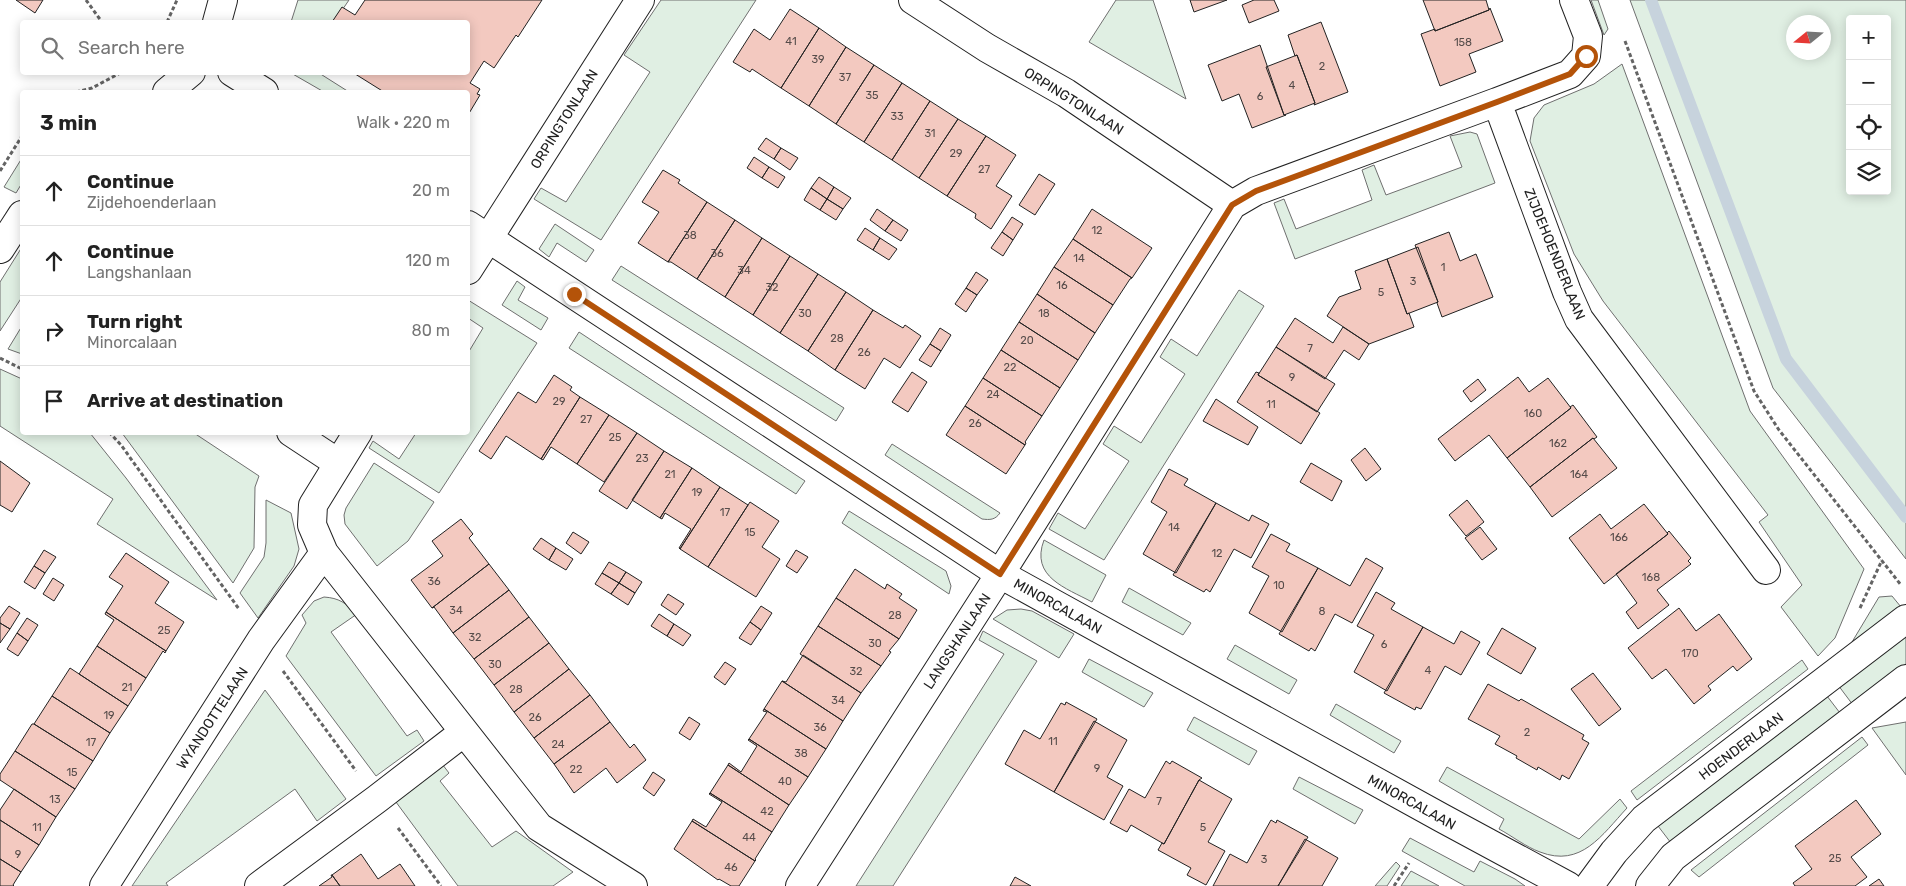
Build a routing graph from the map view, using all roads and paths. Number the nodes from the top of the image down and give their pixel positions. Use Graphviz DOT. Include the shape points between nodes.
graph roads {
  1 [pos="86,0"];
  2 [pos="177,0"];
  3 [pos="224,0"];
  4 [pos="640,0"];
  5 [pos="913,0"];
  6 [pos="1574,0"];
  7 [pos="101,20"];
  8 [pos="168,20"];
  9 [pos="218,20"];
  10 [pos="1622,34"];
  11 [pos="116,75"];
  12 [pos="187,75"];
  13 [pos="237,75"];
  14 [pos="84,90"];
  15 [pos="169,90"];
  16 [pos="261,90"];
  17 [pos="1497,102"];
  18 [pos="20,139"];
  19 [pos="0,171"];
  20 [pos="1232,205"];
  21 [pos="20,219"];
  22 [pos="478,232"];
  23 [pos="0,249"];
  24 [pos="470,262"];
  25 [pos="0,358"];
  26 [pos="20,368"];
  27 [pos="296,435"];
  28 [pos="356,435"];
  29 [pos="338,463"];
  30 [pos="324,553"];
  31 [pos="1766,570"];
  32 [pos="1000,574"];
  33 [pos="1906,591"];
  34 [pos="1906,619"];
  35 [pos="1906,679"];
  36 [pos="464,732"];
  37 [pos="1409,863"];
  38 [pos="104,886"];
  39 [pos="259,886"];
  40 [pos="633,886"];
  41 [pos="800,886"];
  42 [pos="1394,886"];
  43 [pos="1568,886"];
  44 [pos="1589,886"];
  45 [pos="1650,886"];
  1 -- 7 [label="path"];
  2 -- 8 [label="path"];
  3 -- 9 [label="street"];
  4 -- 22 [label="street, ORPINGTONLAAN"];
  5 -- 20 [label="street, ORPINGTONLAAN" via="987,48 1066,93"];
  6 -- 17 [label="street" via="1588,36 1586,56 1570,74"];
  10 -- 33 [label="path" via="1754,391 1779,430"];
  11 -- 14 [label="path"];
  12 -- 15 [label="street"];
  13 -- 16 [label="street"];
  17 -- 20 [label="street, LANGSHANLAAN" via="1256,191"];
  17 -- 31 [label="street, ZIJDEHOENDERLAAN" via="1578,319"];
  18 -- 19 [label="path"];
  20 -- 32 [label="street, LANGSHANLAAN"];
  21 -- 23 [label="street"];
  22 -- 24 [label="street"];
  22 -- 32 [label="street, MINORCALAAN"];
  25 -- 26 [label="path"];
  27 -- 29 [label="street"];
  28 -- 29 [label="street"];
  29 -- 30 [label="street" via="313,505 312,524"];
  30 -- 36 [label="street"];
  30 -- 38 [label="street, WYANDOTTELAAN" via="261,640"];
  32 -- 41 [label="street, LANGSHANLAAN"];
  32 -- 43 [label="street, MINORCALAAN"];
  34 -- 44 [label="street, HOENDERLAAN" via="1644,820 1614,852"];
  35 -- 45 [label="street" via="1673,857"];
  36 -- 39 [label="street"];
  36 -- 40 [label="street" via="540,827"];
  37 -- 42 [label="path"];
}
